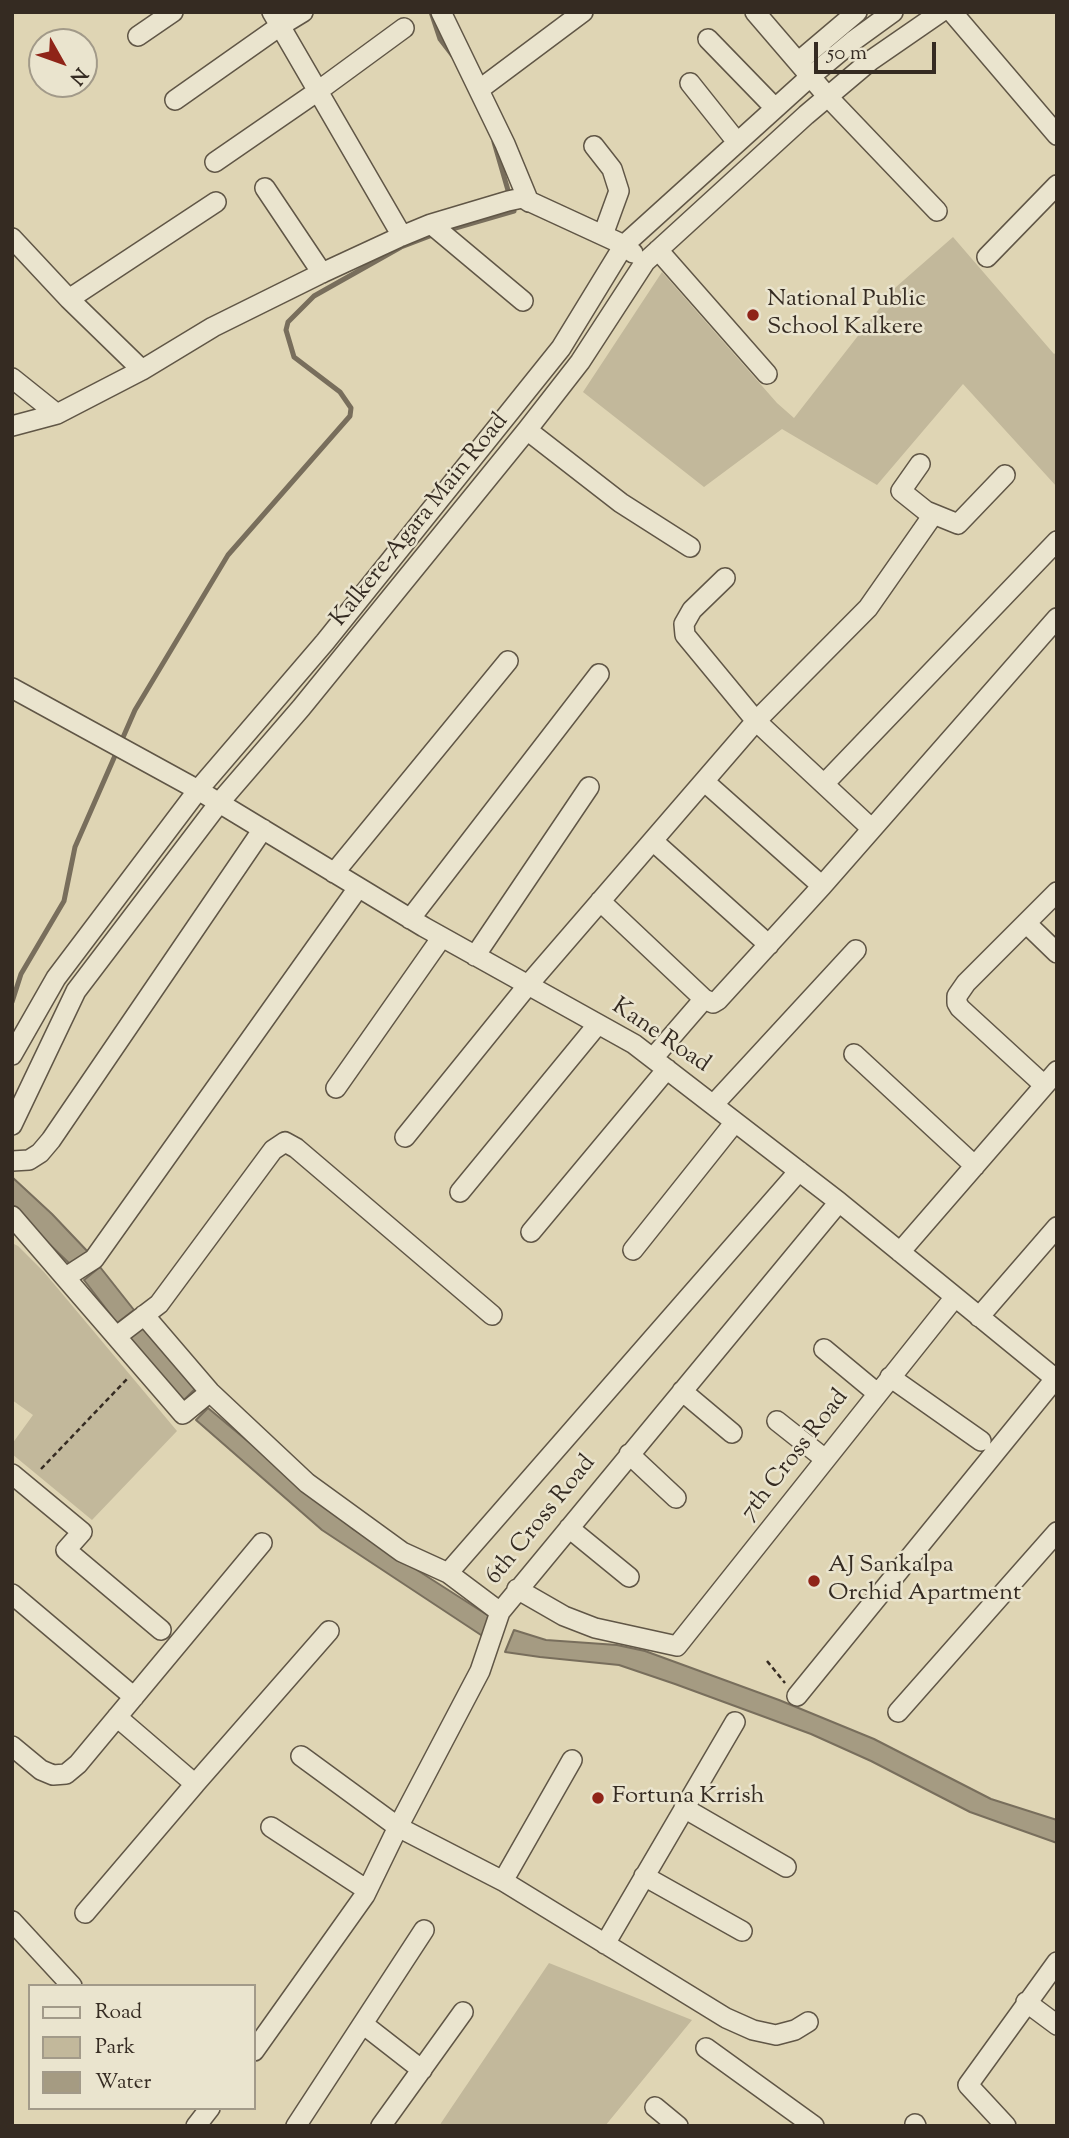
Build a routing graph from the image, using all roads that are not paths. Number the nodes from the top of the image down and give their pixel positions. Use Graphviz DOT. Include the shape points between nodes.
graph roads {
  1 [pos="173,12"];
  2 [pos="303,12"];
  3 [pos="441,12"];
  4 [pos="583,12"];
  5 [pos="755,12"];
  6 [pos="857,12"];
  7 [pos="893,12"];
  8 [pos="941,12"];
  9 [pos="952,12"];
  10 [pos="276,19"];
  11 [pos="404,29"];
  12 [pos="138,36"];
  13 [pos="708,39"];
  14 [pos="804,69"];
  15 [pos="690,83"];
  16 [pos="480,89"];
  17 [pos="318,91"];
  18 [pos="828,97"];
  19 [pos="175,100"];
  20 [pos="775,108"];
  21 [pos="1057,135"];
  22 [pos="737,142"];
  23 [pos="594,146"];
  24 [pos="215,162"];
  25 [pos="1057,185"];
  26 [pos="265,188"];
  27 [pos="520,200"];
  28 [pos="216,202"];
  29 [pos="937,211"];
  30 [pos="439,230"];
  31 [pos="603,235"];
  32 [pos="402,236"];
  33 [pos="12,238"];
  34 [pos="624,246"];
  35 [pos="651,256"];
  36 [pos="987,257"];
  37 [pos="322,273"];
  38 [pos="69,299"];
  39 [pos="523,301"];
  40 [pos="142,370"];
  41 [pos="767,374"];
  42 [pos="12,378"];
  43 [pos="57,414"];
  44 [pos="12,426"];
  45 [pos="527,430"];
  46 [pos="920,464"];
  47 [pos="1005,475"];
  48 [pos="933,515"];
  49 [pos="1057,541"];
  50 [pos="690,547"];
  51 [pos="725,578"];
  52 [pos="1057,618"];
  53 [pos="508,662"];
  54 [pos="599,674"];
  55 [pos="12,688"];
  56 [pos="756,721"];
  57 [pos="705,782"];
  58 [pos="824,784"];
  59 [pos="589,787"];
  60 [pos="198,790"];
  61 [pos="219,803"];
  62 [pos="263,829"];
  63 [pos="872,829"];
  64 [pos="653,841"];
  65 [pos="334,873"];
  66 [pos="822,886"];
  67 [pos="358,888"];
  68 [pos="1057,892"];
  69 [pos="600,901"];
  70 [pos="410,919"];
  71 [pos="1026,923"];
  72 [pos="442,937"];
  73 [pos="769,945"];
  74 [pos="856,950"];
  75 [pos="1057,953"];
  76 [pos="475,956"];
  77 [pos="528,985"];
  78 [pos="704,999"];
  79 [pos="598,1024"];
  80 [pos="854,1054"];
  81 [pos="12,1055"];
  82 [pos="660,1063"];
  83 [pos="1050,1078"];
  84 [pos="336,1088"];
  85 [pos="714,1104"];
  86 [pos="735,1122"];
  87 [pos="12,1125"];
  88 [pos="405,1137"];
  89 [pos="12,1161"];
  90 [pos="975,1166"];
  91 [pos="799,1171"];
  92 [pos="460,1192"];
  93 [pos="839,1202"];
  94 [pos="12,1216"];
  95 [pos="1057,1227"];
  96 [pos="531,1232"];
  97 [pos="633,1250"];
  98 [pos="900,1252"];
  99 [pos="79,1269"];
  100 [pos="955,1297"];
  101 [pos="144,1315"];
  102 [pos="492,1315"];
  103 [pos="979,1317"];
  104 [pos="120,1334"];
  105 [pos="824,1349"];
  106 [pos="890,1377"];
  107 [pos="1056,1380"];
  108 [pos="682,1391"];
  109 [pos="210,1392"];
  110 [pos="877,1393"];
  111 [pos="777,1421"];
  112 [pos="732,1433"];
  113 [pos="981,1441"];
  114 [pos="629,1454"];
  115 [pos="825,1458"];
  116 [pos="12,1474"];
  117 [pos="676,1498"];
  118 [pos="569,1528"];
  119 [pos="1057,1532"];
  120 [pos="262,1542"];
  121 [pos="448,1573"];
  122 [pos="629,1577"];
  123 [pos="517,1589"];
  124 [pos="12,1594"];
  125 [pos="498,1617"];
  126 [pos="161,1630"];
  127 [pos="329,1631"];
  128 [pos="797,1696"];
  129 [pos="134,1697"];
  130 [pos="898,1712"];
  131 [pos="117,1717"];
  132 [pos="735,1722"];
  133 [pos="12,1746"];
  134 [pos="301,1756"];
  135 [pos="572,1760"];
  136 [pos="195,1784"];
  137 [pos="684,1808"];
  138 [pos="271,1827"];
  139 [pos="398,1827"];
  140 [pos="786,1867"];
  141 [pos="645,1876"];
  142 [pos="503,1881"];
  143 [pos="367,1890"];
  144 [pos="85,1913"];
  145 [pos="12,1921"];
  146 [pos="424,1930"];
  147 [pos="742,1931"];
  148 [pos="604,1944"];
  149 [pos="1057,1962"];
  150 [pos="70,1984"];
  151 [pos="1027,2002"];
  152 [pos="463,2012"];
  153 [pos="808,2022"];
  154 [pos="363,2024"];
  155 [pos="1057,2025"];
  156 [pos="256,2048"];
  157 [pos="706,2048"];
  158 [pos="422,2070"];
  159 [pos="655,2107"];
  160 [pos="208,2110"];
  161 [pos="196,2126"];
  162 [pos="296,2126"];
  163 [pos="381,2126"];
  164 [pos="678,2126"];
  165 [pos="814,2126"];
  166 [pos="1006,2126"];
  1 -- 12 [label="street"];
  2 -- 10 [label="street"];
  3 -- 16 [label="street"];
  4 -- 16 [label="street"];
  5 -- 14 [label="street"];
  6 -- 14 [label="street"];
  7 -- 14 [label="street, Kalkere-Agara Main Road"];
  8 -- 18 [label="street, Kalkere-Agara Main Road" via="870,61"];
  9 -- 21 [label="street"];
  10 -- 17 [label="street"];
  10 -- 19 [label="street"];
  11 -- 17 [label="street"];
  13 -- 20 [label="street"];
  14 -- 18 [label="street"];
  14 -- 20 [label="street, Kalkere-Agara Main Road"];
  15 -- 22 [label="street"];
  16 -- 27 [label="street"];
  17 -- 24 [label="street"];
  17 -- 32 [label="street"];
  18 -- 29 [label="street"];
  18 -- 35 [label="street, Kalkere-Agara Main Road"];
  20 -- 22 [label="street, Kalkere-Agara Main Road"];
  22 -- 34 [label="street, Kalkere-Agara Main Road"];
  23 -- 31 [label="street" via="612,169 619,191"];
  25 -- 36 [label="street"];
  26 -- 37 [label="street"];
  27 -- 30 [label="street"];
  27 -- 31 [label="street"];
  28 -- 38 [label="street"];
  30 -- 32 [label="street"];
  30 -- 39 [label="street"];
  31 -- 34 [label="street"];
  32 -- 37 [label="street"];
  33 -- 38 [label="street"];
  34 -- 35 [label="street"];
  34 -- 60 [label="street, Kalkere-Agara Main Road" via="561,348 325,642"];
  35 -- 41 [label="street"];
  35 -- 45 [label="street, Kalkere-Agara Main Road" via="580,362"];
  37 -- 40 [label="street" via="213,327"];
  38 -- 40 [label="street"];
  40 -- 43 [label="street"];
  42 -- 43 [label="street"];
  43 -- 44 [label="street"];
  45 -- 50 [label="street" via="621,503"];
  45 -- 61 [label="street, Kalkere-Agara Main Road"];
  46 -- 48 [label="street" via="901,491"];
  47 -- 48 [label="street" via="958,524"];
  48 -- 56 [label="street" via="868,608"];
  49 -- 58 [label="street"];
  51 -- 56 [label="street" via="692,610 684,624 685,635"];
  52 -- 63 [label="street"];
  53 -- 65 [label="street"];
  54 -- 70 [label="street"];
  55 -- 60 [label="street, Kane Road"];
  56 -- 57 [label="street"];
  56 -- 58 [label="street"];
  57 -- 64 [label="street"];
  57 -- 66 [label="street"];
  58 -- 63 [label="street"];
  59 -- 76 [label="street"];
  60 -- 61 [label="street, Kane Road"];
  60 -- 81 [label="street, Kalkere-Agara Main Road" via="56,978"];
  61 -- 62 [label="street, Kane Road"];
  61 -- 87 [label="street, Kalkere-Agara Main Road" via="76,990"];
  62 -- 65 [label="street, Kane Road"];
  62 -- 89 [label="street" via="51,1140 29,1160"];
  63 -- 66 [label="street"];
  64 -- 69 [label="street"];
  64 -- 73 [label="street"];
  65 -- 67 [label="street, Kane Road"];
  66 -- 73 [label="street"];
  67 -- 70 [label="street, Kane Road"];
  67 -- 99 [label="street"];
  68 -- 71 [label="street"];
  69 -- 77 [label="street"];
  69 -- 78 [label="street"];
  70 -- 72 [label="street, Kane Road"];
  71 -- 75 [label="street"];
  71 -- 83 [label="street" via="966,983 957,1003"];
  72 -- 76 [label="street, Kane Road"];
  72 -- 84 [label="street"];
  73 -- 78 [label="street" via="718,1000"];
  74 -- 85 [label="street"];
  76 -- 77 [label="street, Kane Road"];
  77 -- 79 [label="street, Kane Road"];
  77 -- 88 [label="street"];
  78 -- 82 [label="street"];
  79 -- 82 [label="street, Kane Road"];
  79 -- 92 [label="street"];
  80 -- 90 [label="street"];
  82 -- 85 [label="street, Kane Road"];
  82 -- 96 [label="street"];
  83 -- 90 [label="street"];
  85 -- 86 [label="street, Kane Road"];
  86 -- 91 [label="street, Kane Road"];
  86 -- 97 [label="street"];
  90 -- 98 [label="street"];
  91 -- 93 [label="street, Kane Road"];
  91 -- 121 [label="street"];
  93 -- 98 [label="street, Kane Road"];
  93 -- 108 [label="street, 6th Cross Road"];
  94 -- 99 [label="street"];
  95 -- 103 [label="street"];
  98 -- 100 [label="street, Kane Road"];
  99 -- 104 [label="street"];
  100 -- 103 [label="street, Kane Road"];
  100 -- 106 [label="street, 7th Cross Road"];
  101 -- 102 [label="street" via="159,1304 273,1150 285,1142"];
  101 -- 104 [label="street"];
  101 -- 109 [label="street"];
  103 -- 107 [label="street, Kane Road"];
  104 -- 109 [label="street" via="183,1414"];
  105 -- 110 [label="street"];
  106 -- 110 [label="street, 7th Cross Road"];
  106 -- 113 [label="street"];
  107 -- 128 [label="street"];
  108 -- 112 [label="street"];
  108 -- 114 [label="street, 6th Cross Road"];
  109 -- 121 [label="street" via="307,1483 402,1552"];
  110 -- 115 [label="street, 7th Cross Road"];
  111 -- 115 [label="street"];
  114 -- 117 [label="street"];
  114 -- 118 [label="street, 6th Cross Road"];
  115 -- 123 [label="street, 7th Cross Road" via="677,1646 595,1628"];
  116 -- 126 [label="street" via="82,1532 66,1550"];
  118 -- 122 [label="street"];
  118 -- 123 [label="street, 6th Cross Road"];
  119 -- 130 [label="street"];
  120 -- 129 [label="street"];
  121 -- 125 [label="street"];
  123 -- 125 [label="street, 6th Cross Road"];
  124 -- 129 [label="street"];
  125 -- 139 [label="street, 6th Cross Road" via="481,1671"];
  127 -- 136 [label="street"];
  129 -- 131 [label="street"];
  131 -- 133 [label="street" via="66,1774 41,1770"];
  131 -- 136 [label="street"];
  132 -- 137 [label="street"];
  134 -- 139 [label="street"];
  135 -- 142 [label="street"];
  136 -- 144 [label="street"];
  137 -- 140 [label="street"];
  137 -- 141 [label="street"];
  138 -- 143 [label="street"];
  139 -- 142 [label="street"];
  139 -- 143 [label="street, 6th Cross Road"];
  141 -- 147 [label="street"];
  141 -- 148 [label="street"];
  142 -- 148 [label="street"];
  143 -- 156 [label="street, 6th Cross Road"];
  145 -- 150 [label="street"];
  146 -- 154 [label="street"];
  148 -- 153 [label="street" via="753,2030 776,2035"];
  149 -- 151 [label="street"];
  151 -- 155 [label="street"];
  151 -- 166 [label="street" via="968,2085"];
  152 -- 158 [label="street"];
  154 -- 158 [label="street"];
  154 -- 162 [label="street"];
  157 -- 165 [label="street"];
  158 -- 163 [label="street"];
  159 -- 164 [label="street"];
  160 -- 161 [label="street"];
}
